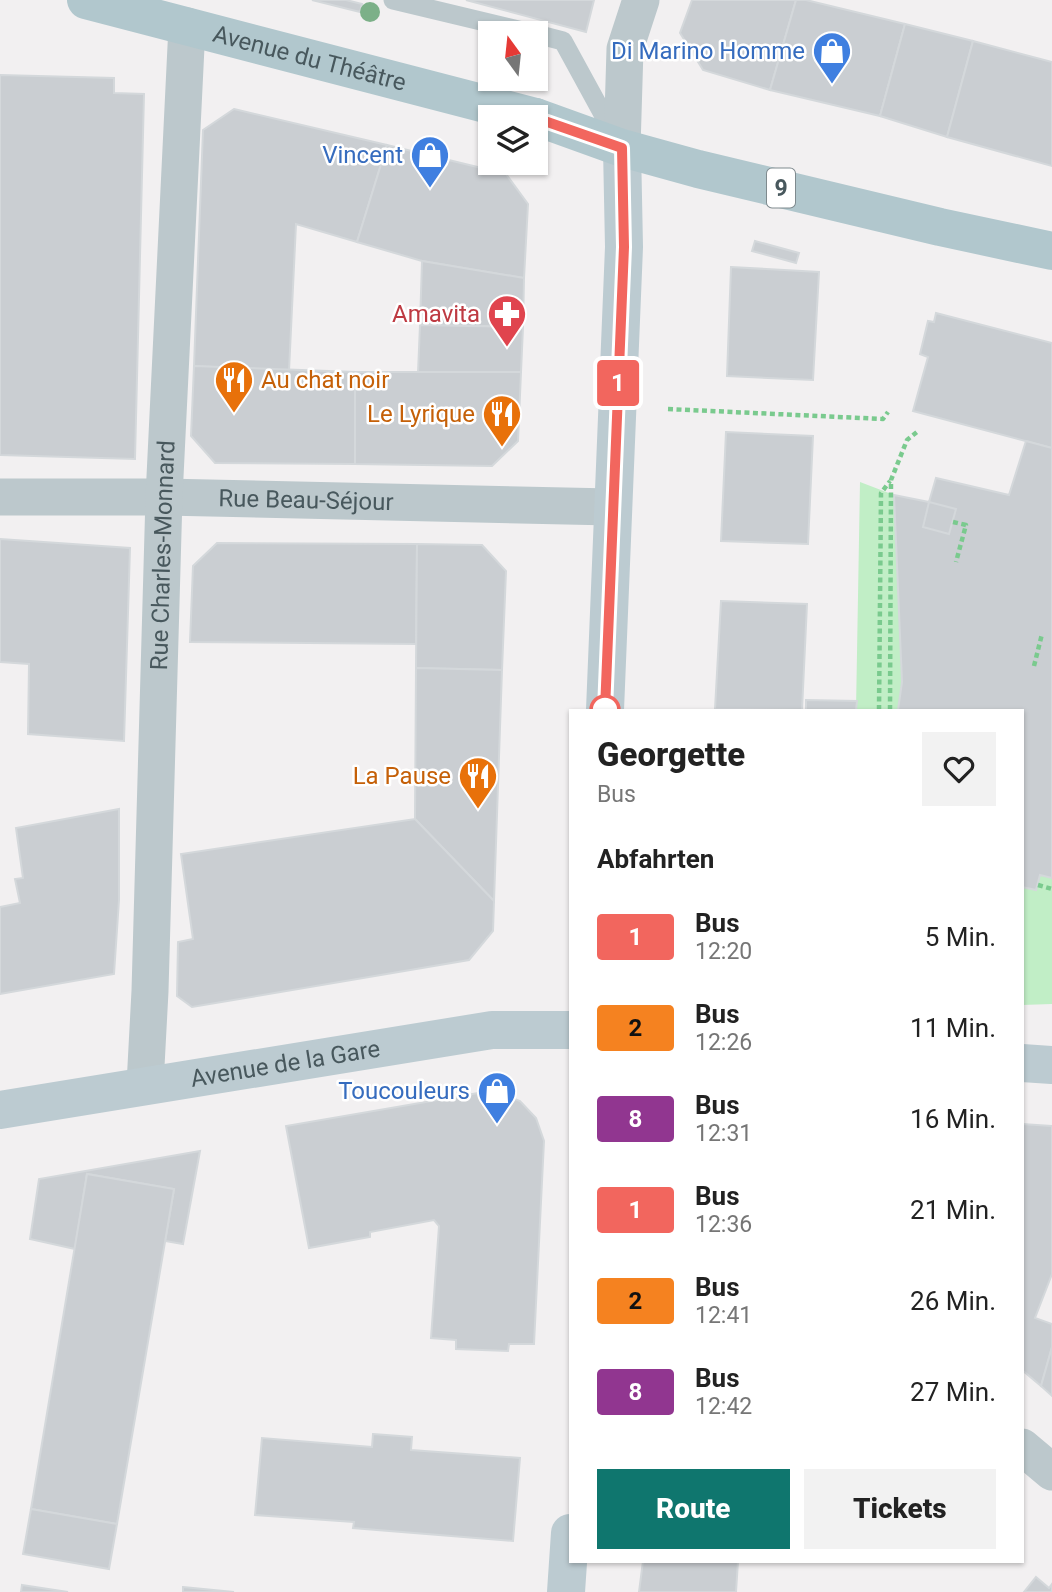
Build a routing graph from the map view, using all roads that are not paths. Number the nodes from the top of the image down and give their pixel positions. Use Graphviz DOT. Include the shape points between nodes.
graph roads {
  1 [pos="86,0"];
  2 [pos="393,0"];
  3 [pos="641,0"];
  4 [pos="479,21"];
  5 [pos="187,26"];
  6 [pos="548,38"];
  7 [pos="489,105"];
  8 [pos="548,122"];
  9 [pos="622,148"];
  10 [pos="1052,251"];
  11 [pos="0,497"];
  12 [pos="164,497"];
  13 [pos="612,507"];
  14 [pos="605,709"];
  15 [pos="569,1030"];
  16 [pos="1024,1063"];
  17 [pos="1052,1065"];
  18 [pos="145,1085"];
  19 [pos="0,1110"];
  20 [pos="1024,1449"];
  21 [pos="1052,1472"];
  22 [pos="569,1548"];
  23 [pos="566,1592"];
  1 -- 5 [label="main road, Avenue du Théâtre / 9"];
  2 -- 4 [label="lane"];
  3 -- 9 [label="street" via="625,48"];
  5 -- 7 [label="main road, Avenue du Théâtre / 9"];
  5 -- 12 [label="street, Rue Charles-Monnard"];
  6 -- 9 [label="lane" via="563,41"];
  8 -- 9 [label="main road, Avenue du Théâtre / 9"];
  9 -- 10 [label="main road, 9"];
  9 -- 13 [label="street" via="624,247"];
  11 -- 12 [label="street, Rue Beau-Séjour"];
  12 -- 13 [label="street, Rue Beau-Séjour"];
  12 -- 18 [label="street, Rue Charles-Monnard"];
  13 -- 14 [label="street"];
  15 -- 18 [label="street, Avenue de la Gare" via="492,1030"];
  16 -- 17 [label="street"];
  18 -- 19 [label="street, Avenue de la Gare"];
  20 -- 21 [label="street"];
  22 -- 23 [label="street"];
}
